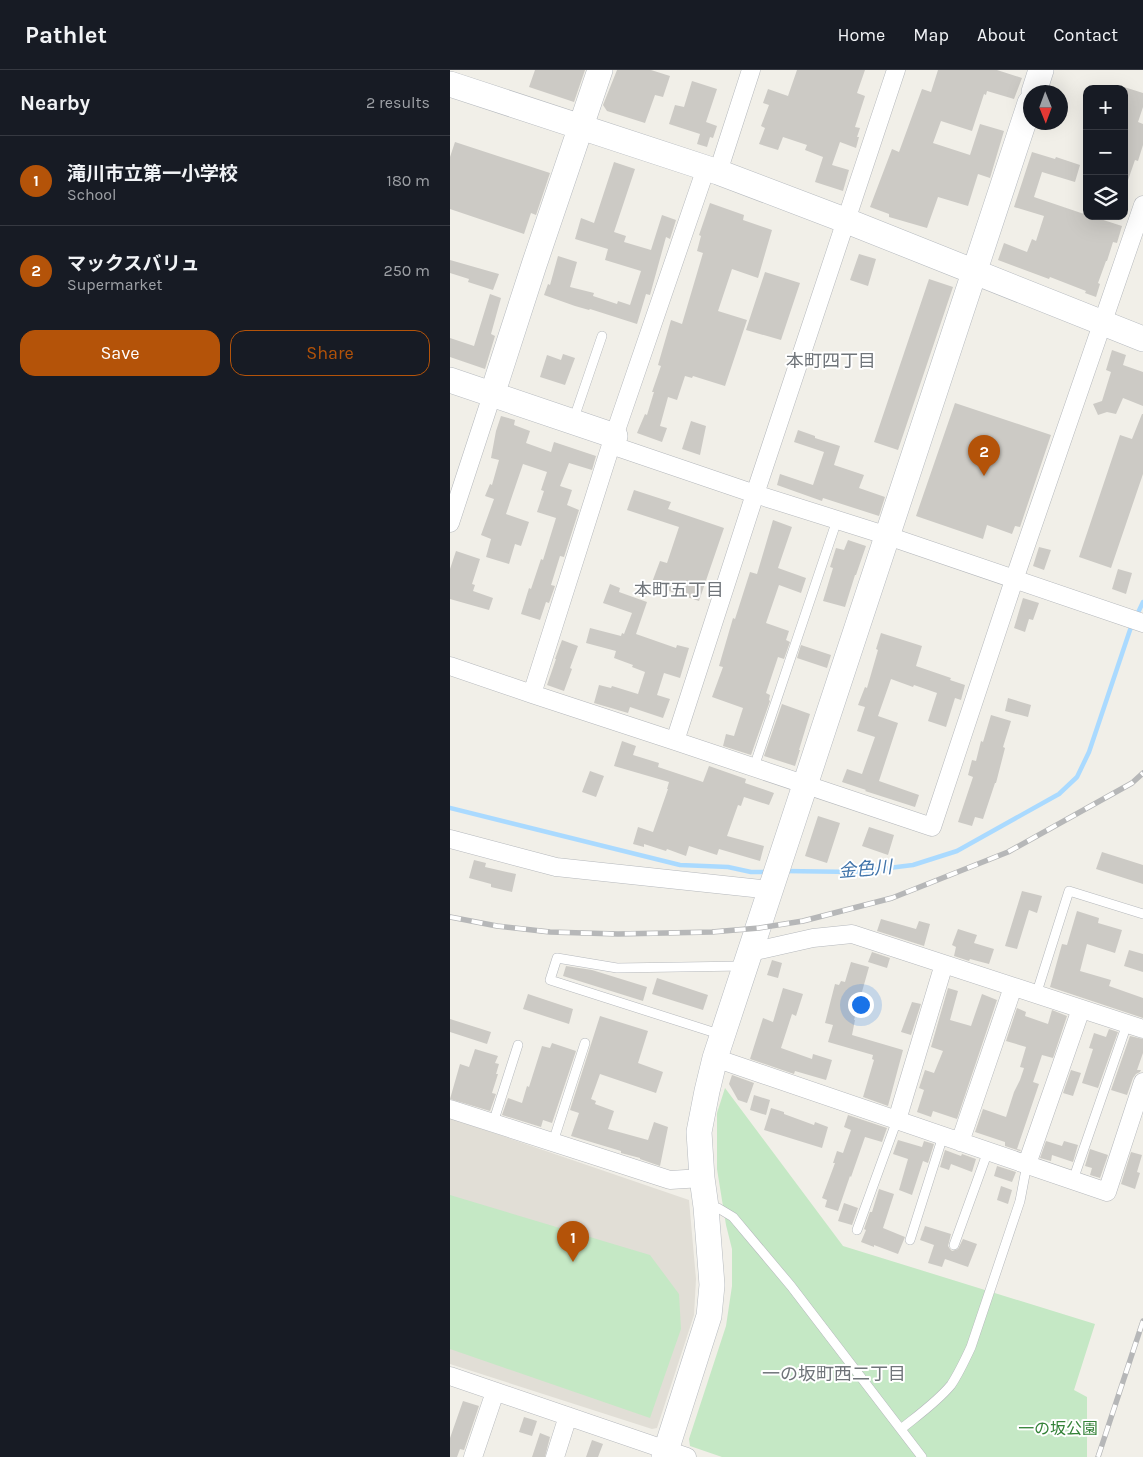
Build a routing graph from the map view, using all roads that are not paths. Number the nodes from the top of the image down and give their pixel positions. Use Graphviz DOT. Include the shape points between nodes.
graph roads {
  1 [pos="600,70"];
  2 [pos="751,70"];
  3 [pos="896,70"];
  4 [pos="1041,70"];
  5 [pos="450,84"];
  6 [pos="1036,85"];
  7 [pos="1023,124"];
  8 [pos="580,128"];
  9 [pos="712,170"];
  10 [pos="1143,205"];
  11 [pos="847,220"];
  12 [pos="974,272"];
  13 [pos="1103,322"];
  14 [pos="602,336"];
  15 [pos="1143,339"];
  16 [pos="450,380"];
  17 [pos="492,395"];
  18 [pos="573,422"];
  19 [pos="613,441"];
  20 [pos="755,494"];
  21 [pos="837,520"];
  22 [pos="450,523"];
  23 [pos="888,536"];
  24 [pos="1014,580"];
  25 [pos="1143,623"];
  26 [pos="450,666"];
  27 [pos="532,694"];
  28 [pos="675,741"];
  29 [pos="754,767"];
  30 [pos="805,784"];
  31 [pos="450,839"];
  32 [pos="771,890"];
  33 [pos="1143,914"];
  34 [pos="749,959"];
  35 [pos="944,964"];
  36 [pos="1012,987"];
  37 [pos="1036,995"];
  38 [pos="1081,1009"];
  39 [pos="1135,1026"];
  40 [pos="585,1043"];
  41 [pos="518,1046"];
  42 [pos="719,1047"];
  43 [pos="1143,1082"];
  44 [pos="450,1109"];
  45 [pos="897,1120"];
  46 [pos="493,1123"];
  47 [pos="952,1139"];
  48 [pos="553,1142"];
  49 [pos="988,1151"];
  50 [pos="1027,1164"];
  51 [pos="702,1178"];
  52 [pos="1073,1180"];
  53 [pos="706,1207"];
  54 [pos="857,1230"];
  55 [pos="910,1240"];
  56 [pos="954,1244"];
  57 [pos="450,1376"];
  58 [pos="495,1392"];
  59 [pos="568,1416"];
  60 [pos="901,1429"];
  61 [pos="673,1455"];
  62 [pos="472,1457"];
  63 [pos="555,1457"];
  64 [pos="922,1457"];
  1 -- 8 [label="street"];
  2 -- 9 [label="street"];
  3 -- 11 [label="street"];
  4 -- 6 [label="street"];
  5 -- 8 [label="street"];
  7 -- 12 [label="street"];
  8 -- 9 [label="street"];
  8 -- 17 [label="street"];
  9 -- 11 [label="street"];
  9 -- 19 [label="street"];
  10 -- 13 [label="street"];
  11 -- 12 [label="street"];
  11 -- 20 [label="street"];
  12 -- 13 [label="street"];
  12 -- 23 [label="street"];
  13 -- 15 [label="street"];
  13 -- 24 [label="street"];
  14 -- 18 [label="lane"];
  16 -- 17 [label="street"];
  17 -- 18 [label="street"];
  17 -- 22 [label="street"];
  18 -- 19 [label="street"];
  19 -- 20 [label="street"];
  19 -- 27 [label="street"];
  20 -- 21 [label="street"];
  20 -- 28 [label="street"];
  21 -- 23 [label="street"];
  21 -- 29 [label="lane"];
  23 -- 24 [label="street"];
  23 -- 30 [label="street"];
  24 -- 25 [label="street"];
  24 -- 30 [label="street" via="932,827"];
  26 -- 27 [label="street"];
  27 -- 28 [label="street"];
  28 -- 29 [label="street"];
  29 -- 30 [label="street"];
  30 -- 32 [label="street"];
  31 -- 32 [label="street" via="556,867"];
  32 -- 34 [label="street"];
  33 -- 37 [label="lane" via="1068,891"];
  34 -- 35 [label="street" via="813,938 852,934"];
  34 -- 42 [label="street"];
  34 -- 42 [label="lane" via="617,968 557,958 550,980"];
  35 -- 36 [label="street"];
  35 -- 45 [label="street"];
  36 -- 37 [label="street"];
  36 -- 47 [label="street"];
  37 -- 38 [label="street"];
  38 -- 39 [label="street"];
  38 -- 50 [label="street"];
  39 -- 52 [label="lane"];
  40 -- 48 [label="lane"];
  41 -- 46 [label="lane"];
  42 -- 45 [label="street"];
  42 -- 51 [label="street" via="699,1132"];
  43 -- 52 [label="street" via="1107,1192"];
  44 -- 46 [label="street"];
  45 -- 47 [label="street"];
  45 -- 54 [label="lane"];
  46 -- 48 [label="street"];
  47 -- 49 [label="street"];
  47 -- 55 [label="lane"];
  48 -- 51 [label="street" via="670,1180"];
  49 -- 50 [label="street"];
  49 -- 56 [label="lane"];
  50 -- 52 [label="street"];
  50 -- 60 [label="lane" via="1020,1201 972,1346 950,1386"];
  51 -- 53 [label="street"];
  53 -- 60 [label="lane" via="718,1208 733,1217 791,1286"];
  53 -- 61 [label="street" via="712,1284 709,1316"];
  57 -- 58 [label="street"];
  58 -- 59 [label="street"];
  58 -- 62 [label="street"];
  59 -- 61 [label="street"];
  59 -- 63 [label="street"];
  60 -- 64 [label="lane"];
}
